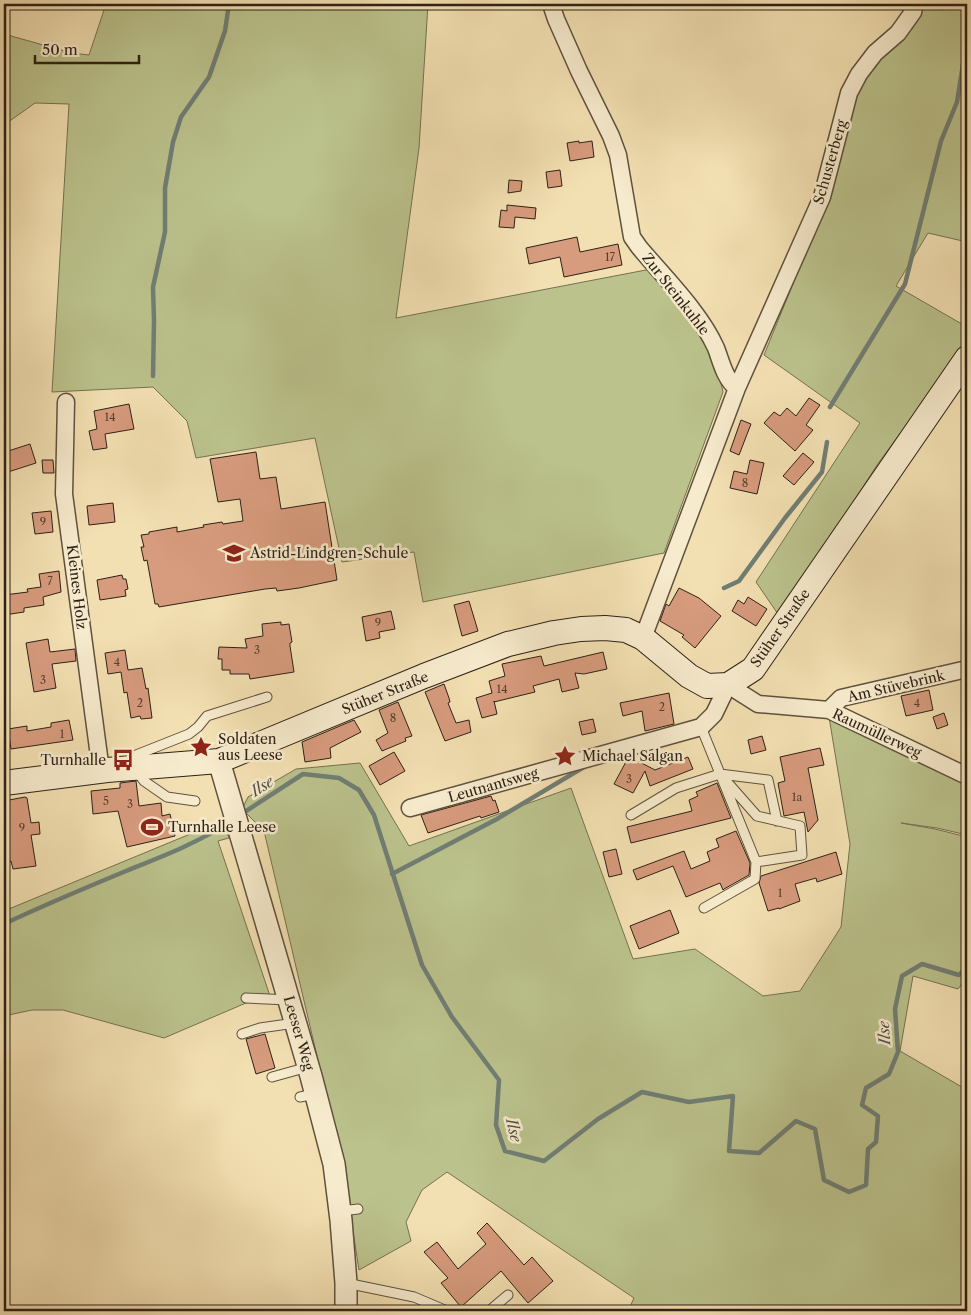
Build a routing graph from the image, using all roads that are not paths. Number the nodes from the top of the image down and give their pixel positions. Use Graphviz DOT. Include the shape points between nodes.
graph roads {
  1 [pos="551,4"];
  2 [pos="915,4"];
  3 [pos="967,358"];
  4 [pos="736,388"];
  5 [pos="66,402"];
  6 [pos="580,620"];
  7 [pos="628,629"];
  8 [pos="554,633"];
  9 [pos="967,669"];
  10 [pos="728,684"];
  11 [pos="267,697"];
  12 [pos="829,710"];
  13 [pos="701,727"];
  14 [pos="219,761"];
  15 [pos="134,768"];
  16 [pos="101,771"];
  17 [pos="720,774"];
  18 [pos="967,776"];
  19 [pos="4,783"];
  20 [pos="195,801"];
  21 [pos="410,808"];
  22 [pos="632,815"];
  23 [pos="777,821"];
  24 [pos="756,862"];
  25 [pos="704,908"];
  26 [pos="246,998"];
  27 [pos="289,1000"];
  28 [pos="296,1022"];
  29 [pos="242,1034"];
  30 [pos="308,1067"];
  31 [pos="272,1077"];
  32 [pos="346,1283"];
  33 [pos="508,1295"];
  34 [pos="346,1311"];
  35 [pos="447,1311"];
  36 [pos="489,1311"];
  1 -- 4 [label="street, Zur Steinkuhle" via="578,71 612,136 632,237 698,317 715,345 730,384"];
  2 -- 4 [label="street, Schusterberg" via="898,33 875,53 849,93 822,197"];
  3 -- 10 [label="main road, Stüher Straße" via="753,669"];
  4 -- 7 [label="street"];
  5 -- 16 [label="street, Kleines Holz" via="64,494"];
  6 -- 8 [label="lane"];
  7 -- 8 [label="main road, Stüher Straße" via="581,629"];
  7 -- 10 [label="main road" via="689,676 708,686"];
  8 -- 14 [label="main road, Stüher Straße" via="508,644 424,676"];
  9 -- 12 [label="street, Am Stüvebrink" via="841,698"];
  10 -- 12 [label="street, Raumüllerweg" via="758,704"];
  10 -- 13 [label="street" via="714,714"];
  11 -- 15 [label="lane" via="207,716 189,734 136,755"];
  12 -- 18 [label="street, Raumüllerweg"];
  13 -- 17 [label="lane"];
  13 -- 21 [label="street, Leutnantsweg"];
  14 -- 15 [label="main road, Stüher Straße"];
  14 -- 27 [label="street, Leeser Weg"];
  15 -- 16 [label="main road, Stüher Straße"];
  15 -- 20 [label="lane" via="144,781 167,797"];
  16 -- 19 [label="main road, Stüher Straße"];
  17 -- 22 [label="lane" via="676,788"];
  17 -- 23 [label="lane" via="757,816"];
  17 -- 23 [label="lane" via="768,780"];
  17 -- 24 [label="lane"];
  23 -- 24 [label="lane" via="800,826 802,856"];
  24 -- 25 [label="lane" via="755,879"];
  26 -- 27 [label="lane"];
  27 -- 28 [label="street, Leeser Weg"];
  28 -- 29 [label="lane"];
  28 -- 30 [label="street, Leeser Weg"];
  30 -- 31 [label="lane"];
  30 -- 32 [label="street, Leeser Weg" via="308,1096 349,1210"];
  32 -- 34 [label="street, Leeser Weg"];
  32 -- 35 [label="lane" via="414,1297"];
  33 -- 36 [label="lane"];
}
